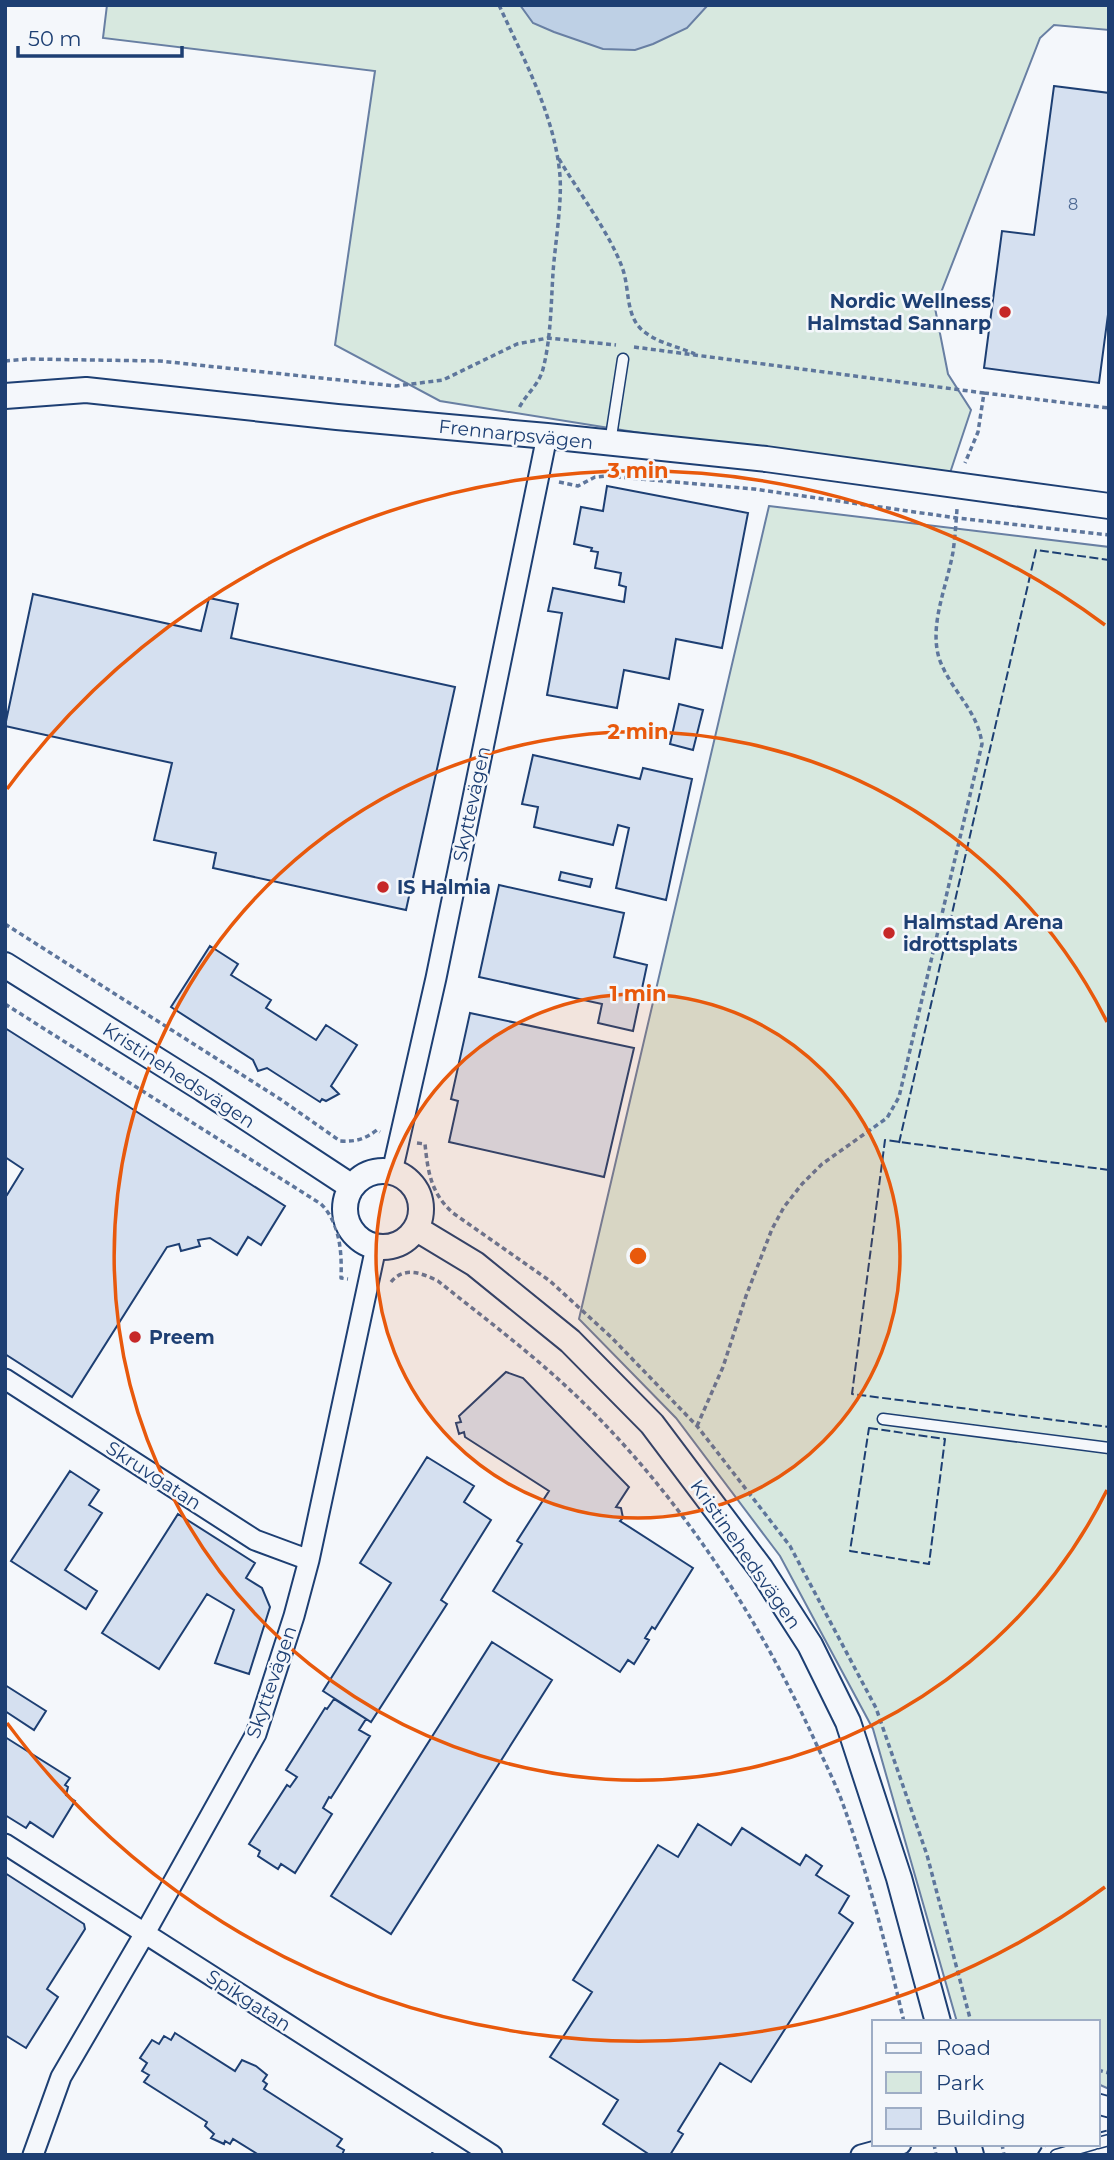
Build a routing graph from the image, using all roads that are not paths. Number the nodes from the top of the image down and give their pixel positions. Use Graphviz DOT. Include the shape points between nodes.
graph roads {
  1 [pos="623,359"];
  2 [pos="5,396"];
  3 [pos="547,436"];
  4 [pos="610,443"];
  5 [pos="1109,506"];
  6 [pos="5,965"];
  7 [pos="391,1172"];
  8 [pos="352,1187"];
  9 [pos="416,1229"];
  10 [pos="376,1247"];
  11 [pos="5,1379"];
  12 [pos="883,1419"];
  13 [pos="1109,1448"];
  14 [pos="309,1560"];
  15 [pos="5,1844"];
  16 [pos="145,1933"];
  17 [pos="937,2020"];
  18 [pos="894,2146"];
  19 [pos="1089,2146"];
  20 [pos="33,2155"];
  21 [pos="492,2155"];
  22 [pos="861,2155"];
  23 [pos="1056,2155"];
  1 -- 4 [label="lane"];
  2 -- 3 [label="street, Frennarpsvägen" via="86,390"];
  3 -- 4 [label="street, Frennarpsvägen"];
  3 -- 7 [label="street, Skyttevägen" via="436,978"];
  4 -- 5 [label="street, Frennarpsvägen" via="766,459"];
  6 -- 8 [label="street, Kristinehedsvägen"];
  7 -- 8 [label="street" via="370,1173"];
  7 -- 9 [label="street" via="407,1179 418,1192 422,1213"];
  8 -- 10 [label="street" via="346,1221 358,1238"];
  9 -- 10 [label="street" via="395,1246"];
  9 -- 17 [label="street, Kristinehedsvägen" via="475,1264 570,1341 652,1424 761,1569 810,1645 848,1722 899,1878"];
  10 -- 14 [label="street, Skyttevägen"];
  11 -- 14 [label="street, Skruvgatan" via="255,1540"];
  12 -- 13 [label="lane"];
  14 -- 16 [label="street, Skyttevägen" via="256,1734"];
  15 -- 16 [label="street, Spikgatan"];
  16 -- 20 [label="street, Skyttevägen" via="61,2077"];
  16 -- 21 [label="street, Spikgatan"];
  18 -- 22 [label="street"];
  19 -- 23 [label="lane"];
}
